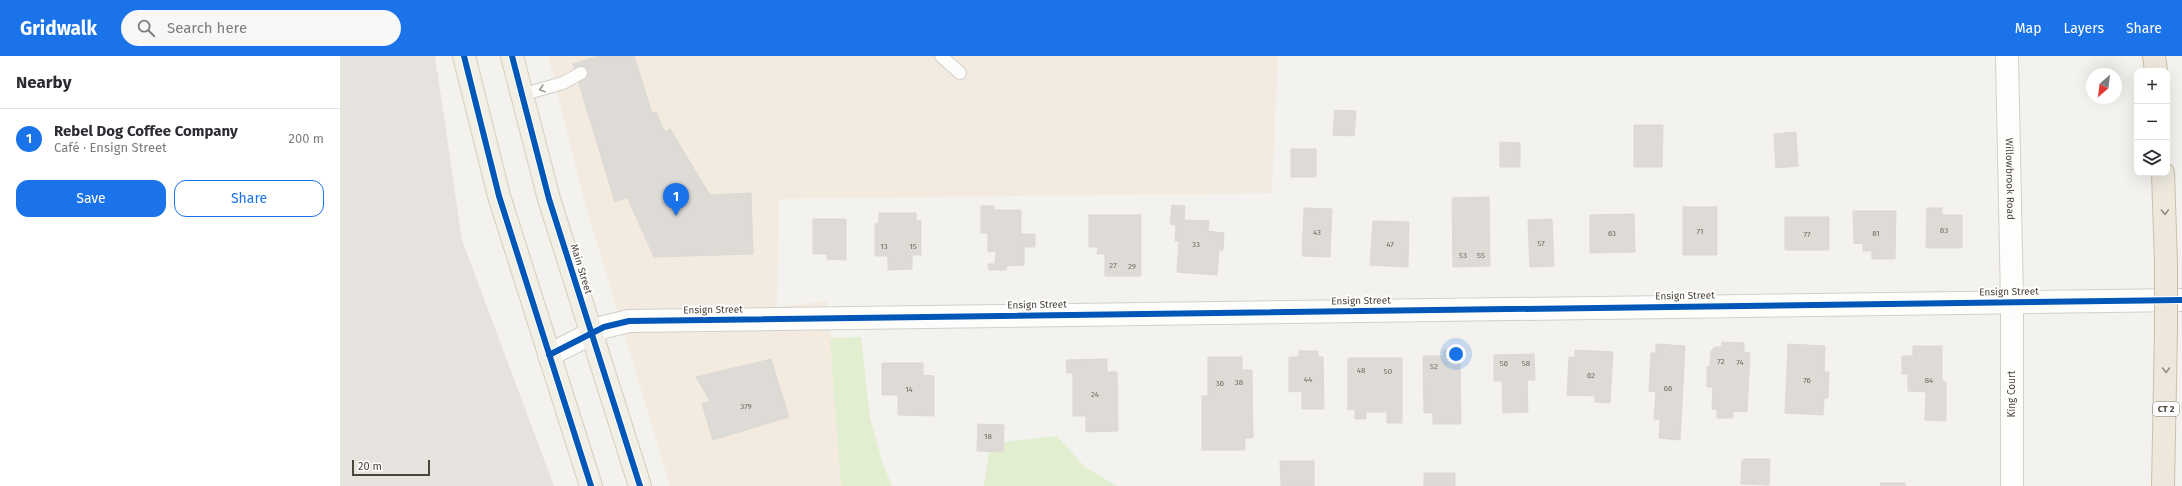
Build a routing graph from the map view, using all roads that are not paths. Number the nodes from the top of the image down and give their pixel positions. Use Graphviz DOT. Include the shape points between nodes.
graph roads {
  1 [pos="464,56"];
  2 [pos="512,56"];
  3 [pos="941,56"];
  4 [pos="2007,56"];
  5 [pos="2154,56"];
  6 [pos="2156,68"];
  7 [pos="582,73"];
  8 [pos="960,73"];
  9 [pos="522,95"];
  10 [pos="2163,176"];
  11 [pos="2182,300"];
  12 [pos="2012,302"];
  13 [pos="591,334"];
  14 [pos="549,355"];
  15 [pos="591,486"];
  16 [pos="640,486"];
  17 [pos="2012,486"];
  18 [pos="2163,486"];
  1 -- 14 [label="main road" via="499,196"];
  2 -- 9 [label="main road, Main Street"];
  3 -- 8 [label="lane"];
  4 -- 12 [label="street, Willowbrook Road"];
  5 -- 6 [label="highway"];
  7 -- 9 [label="lane, one-way" via="563,84"];
  9 -- 13 [label="main road, Main Street" via="549,199"];
  10 -- 18 [label="highway, CT 2, one-way, bridge" via="2166,331"];
  11 -- 12 [label="street, Ensign Street"];
  12 -- 13 [label="street, Ensign Street" via="629,321 614,323"];
  12 -- 17 [label="street, King Court"];
  13 -- 14 [label="street, Ensign Street"];
  13 -- 16 [label="main road, Main Street"];
  14 -- 15 [label="main road"];
}
